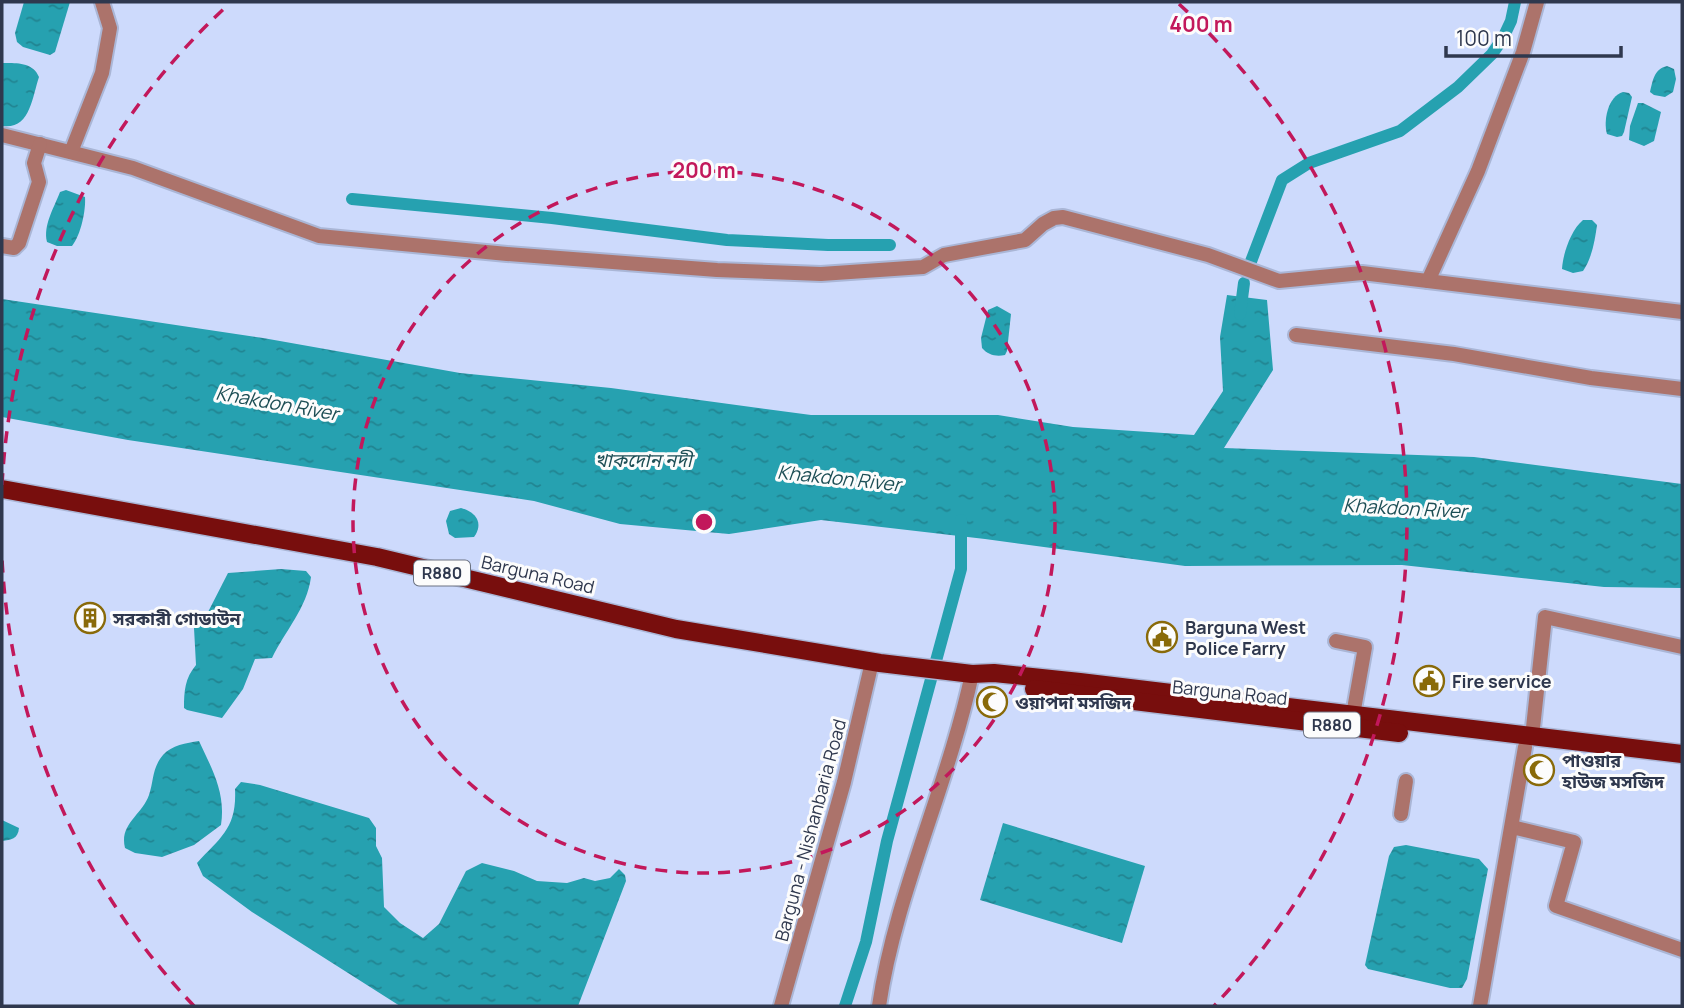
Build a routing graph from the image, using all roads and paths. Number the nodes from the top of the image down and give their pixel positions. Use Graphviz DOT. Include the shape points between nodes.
graph roads {
  1 [pos="102,2"];
  2 [pos="1537,2"];
  3 [pos="2,135"];
  4 [pos="40,144"];
  5 [pos="71,152"];
  6 [pos="2,246"];
  7 [pos="1428,281"];
  8 [pos="1682,312"];
  9 [pos="1296,335"];
  10 [pos="1682,388"];
  11 [pos="2,489"];
  12 [pos="1336,641"];
  13 [pos="1682,647"];
  14 [pos="876,663"];
  15 [pos="978,674"];
  16 [pos="1353,715"];
  17 [pos="1528,742"];
  18 [pos="1682,754"];
  19 [pos="1682,765"];
  20 [pos="1406,781"];
  21 [pos="1401,814"];
  22 [pos="1512,827"];
  23 [pos="1682,950"];
  24 [pos="781,1006"];
  25 [pos="879,1006"];
  26 [pos="1480,1006"];
  1 -- 5 [label="street" via="110,28 102,73"];
  2 -- 7 [label="street" via="1478,171"];
  3 -- 4 [label="street"];
  4 -- 5 [label="street"];
  4 -- 6 [label="street" via="33,163 38,182 19,243 14,248"];
  5 -- 7 [label="street" via="133,168 319,236 494,253 821,274 923,267 944,255 1025,240 1043,223 1063,217 1208,255 1279,281 1362,273"];
  7 -- 8 [label="street"];
  9 -- 10 [label="street"];
  11 -- 14 [label="main road, Barguna Road / R880" via="377,557 677,629"];
  12 -- 16 [label="street" via="1365,647"];
  13 -- 17 [label="street" via="1545,617"];
  14 -- 15 [label="main road, Barguna Road / R880"];
  14 -- 24 [label="street, Barguna - Nishanbaria Road"];
  15 -- 16 [label="main road, Barguna Road / R880" via="1068,680"];
  15 -- 17 [label="main road, Barguna Road / R880" via="1027,688"];
  15 -- 25 [label="street" via="910,883 884,971"];
  16 -- 17 [label="main road, Barguna Road / R880"];
  17 -- 18 [label="main road, Barguna Road / R880"];
  17 -- 19 [label="main road, Barguna Road / R880"];
  17 -- 22 [label="street"];
  20 -- 21 [label="street"];
  22 -- 23 [label="street" via="1574,842 1556,906"];
  22 -- 26 [label="street"];
}
